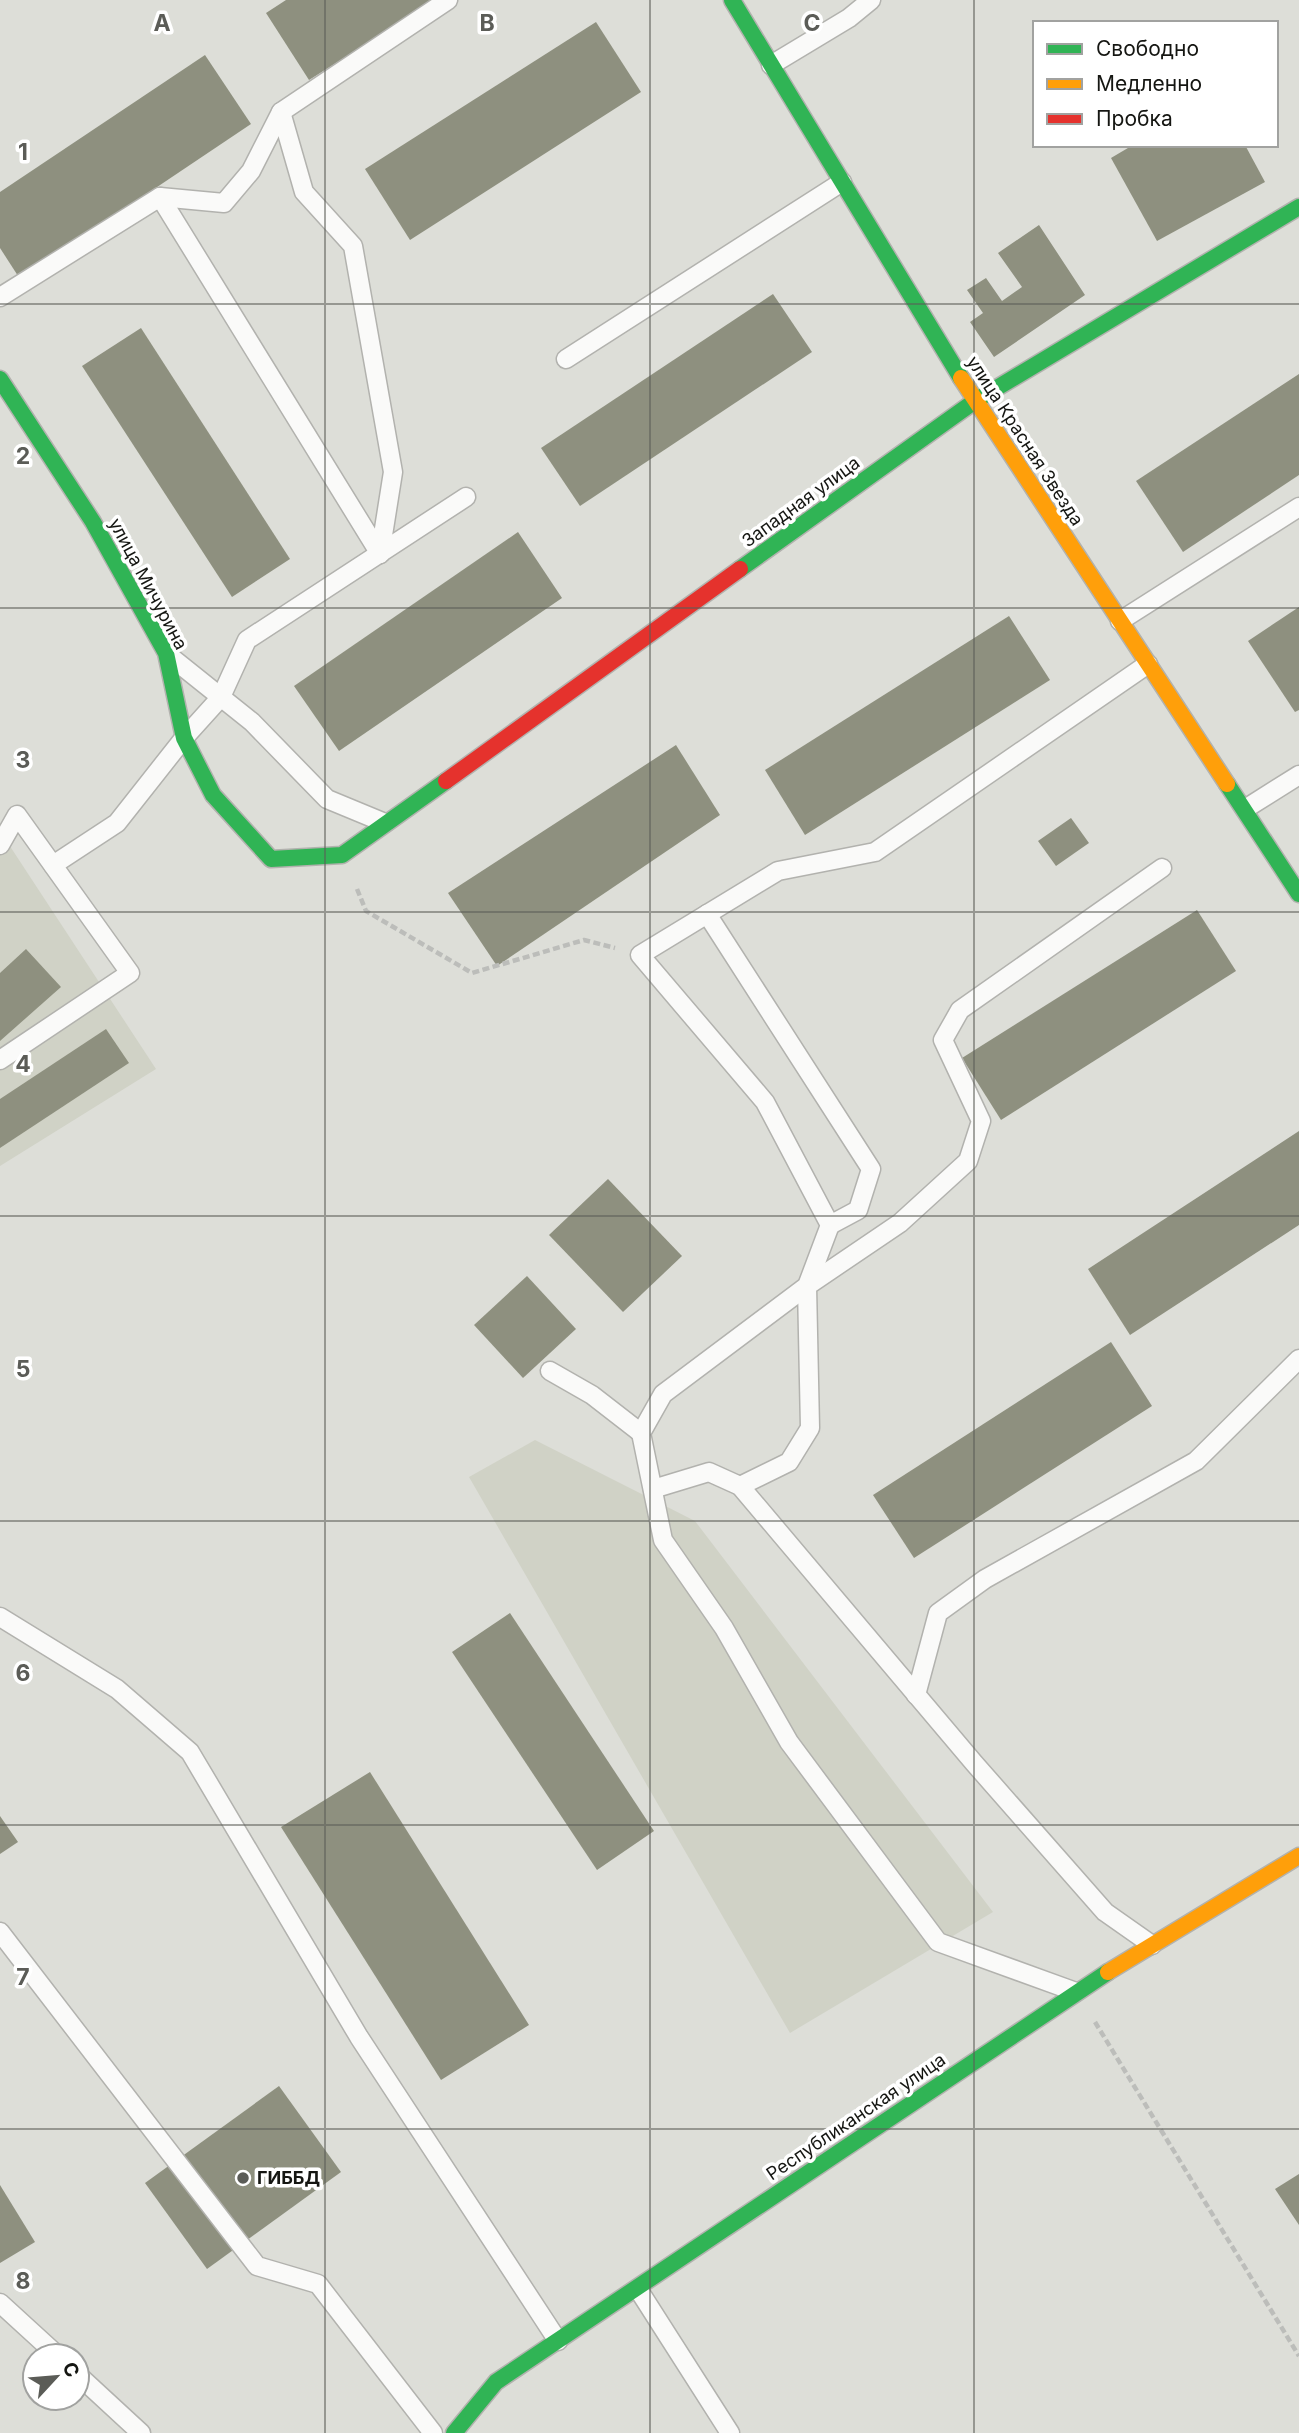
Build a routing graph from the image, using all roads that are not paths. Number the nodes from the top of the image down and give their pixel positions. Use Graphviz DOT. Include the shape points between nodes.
graph roads {
  1 [pos="448,0"];
  2 [pos="871,0"];
  3 [pos="734,1"];
  4 [pos="771,65"];
  5 [pos="281,112"];
  6 [pos="842,182"];
  7 [pos="160,197"];
  8 [pos="1299,207"];
  9 [pos="0,297"];
  10 [pos="566,359"];
  11 [pos="0,379"];
  12 [pos="975,401"];
  13 [pos="466,497"];
  14 [pos="1299,507"];
  15 [pos="380,554"];
  16 [pos="1120,621"];
  17 [pos="166,653"];
  18 [pos="1148,664"];
  19 [pos="221,697"];
  20 [pos="184,738"];
  21 [pos="1299,775"];
  22 [pos="1245,809"];
  23 [pos="386,823"];
  24 [pos="0,845"];
  25 [pos="342,855"];
  26 [pos="53,865"];
  27 [pos="1162,868"];
  28 [pos="1299,894"];
  29 [pos="707,914"];
  30 [pos="0,1060"];
  31 [pos="830,1225"];
  32 [pos="807,1286"];
  33 [pos="1299,1359"];
  34 [pos="550,1371"];
  35 [pos="641,1433"];
  36 [pos="740,1486"];
  37 [pos="653,1489"];
  38 [pos="0,1617"];
  39 [pos="916,1695"];
  40 [pos="1299,1856"];
  41 [pos="0,1932"];
  42 [pos="1152,1945"];
  43 [pos="1076,1992"];
  44 [pos="638,2289"];
  45 [pos="0,2303"];
  46 [pos="558,2341"];
  47 [pos="43,2342"];
  48 [pos="91,2387"];
  49 [pos="141,2433"];
  50 [pos="433,2433"];
  51 [pos="454,2433"];
  52 [pos="730,2433"];
  1 -- 5 [label="lane"];
  2 -- 4 [label="lane"];
  3 -- 4 [label="street, улица Красная Звезда"];
  4 -- 6 [label="street, улица Красная Звезда"];
  5 -- 7 [label="lane" via="251,171 224,202"];
  5 -- 15 [label="lane" via="304,192 354,246 393,472"];
  6 -- 10 [label="lane"];
  6 -- 12 [label="street, улица Красная Звезда"];
  7 -- 9 [label="lane"];
  7 -- 15 [label="lane"];
  8 -- 12 [label="street, Западная улица"];
  11 -- 17 [label="street, улица Мичурина" via="93,522"];
  12 -- 16 [label="street, улица Красная Звезда"];
  12 -- 23 [label="street, Западная улица"];
  13 -- 15 [label="lane"];
  14 -- 16 [label="lane"];
  15 -- 19 [label="lane" via="247,640"];
  16 -- 18 [label="street, улица Красная Звезда"];
  17 -- 19 [label="lane"];
  17 -- 20 [label="street, улица Мичурина"];
  18 -- 22 [label="street, улица Красная Звезда"];
  18 -- 29 [label="lane" via="875,852 778,871"];
  19 -- 20 [label="lane"];
  19 -- 23 [label="lane" via="327,799"];
  20 -- 25 [label="street, улица Мичурина" via="212,795 271,859"];
  20 -- 26 [label="lane" via="117,823"];
  21 -- 22 [label="lane"];
  22 -- 28 [label="street, улица Красная Звезда"];
  23 -- 25 [label="street, Западная улица"];
  24 -- 26 [label="lane" via="17,815"];
  26 -- 30 [label="lane" via="130,972"];
  27 -- 32 [label="lane" via="960,1010 943,1040 981,1121 968,1161 900,1223"];
  29 -- 31 [label="lane" via="870,1169 859,1210"];
  29 -- 31 [label="lane" via="640,955 765,1102"];
  31 -- 32 [label="lane"];
  32 -- 35 [label="lane" via="663,1394"];
  32 -- 36 [label="lane" via="810,1428 789,1462"];
  33 -- 39 [label="lane" via="1196,1461 985,1579 938,1613"];
  34 -- 35 [label="lane" via="592,1395"];
  35 -- 37 [label="lane"];
  36 -- 37 [label="lane" via="709,1472"];
  36 -- 39 [label="lane"];
  37 -- 43 [label="lane" via="663,1540 724,1628 789,1742 938,1942"];
  38 -- 46 [label="lane" via="117,1689 190,1752 359,2037"];
  39 -- 42 [label="lane" via="1105,1912"];
  40 -- 42 [label="street, Республиканская улица"];
  41 -- 50 [label="lane" via="257,2266 318,2284"];
  42 -- 43 [label="street, Республиканская улица"];
  43 -- 44 [label="street, Республиканская улица"];
  44 -- 46 [label="street, Республиканская улица"];
  44 -- 52 [label="lane"];
  45 -- 47 [label="lane"];
  46 -- 51 [label="street, Республиканская улица" via="496,2382"];
  48 -- 49 [label="lane"];
}
